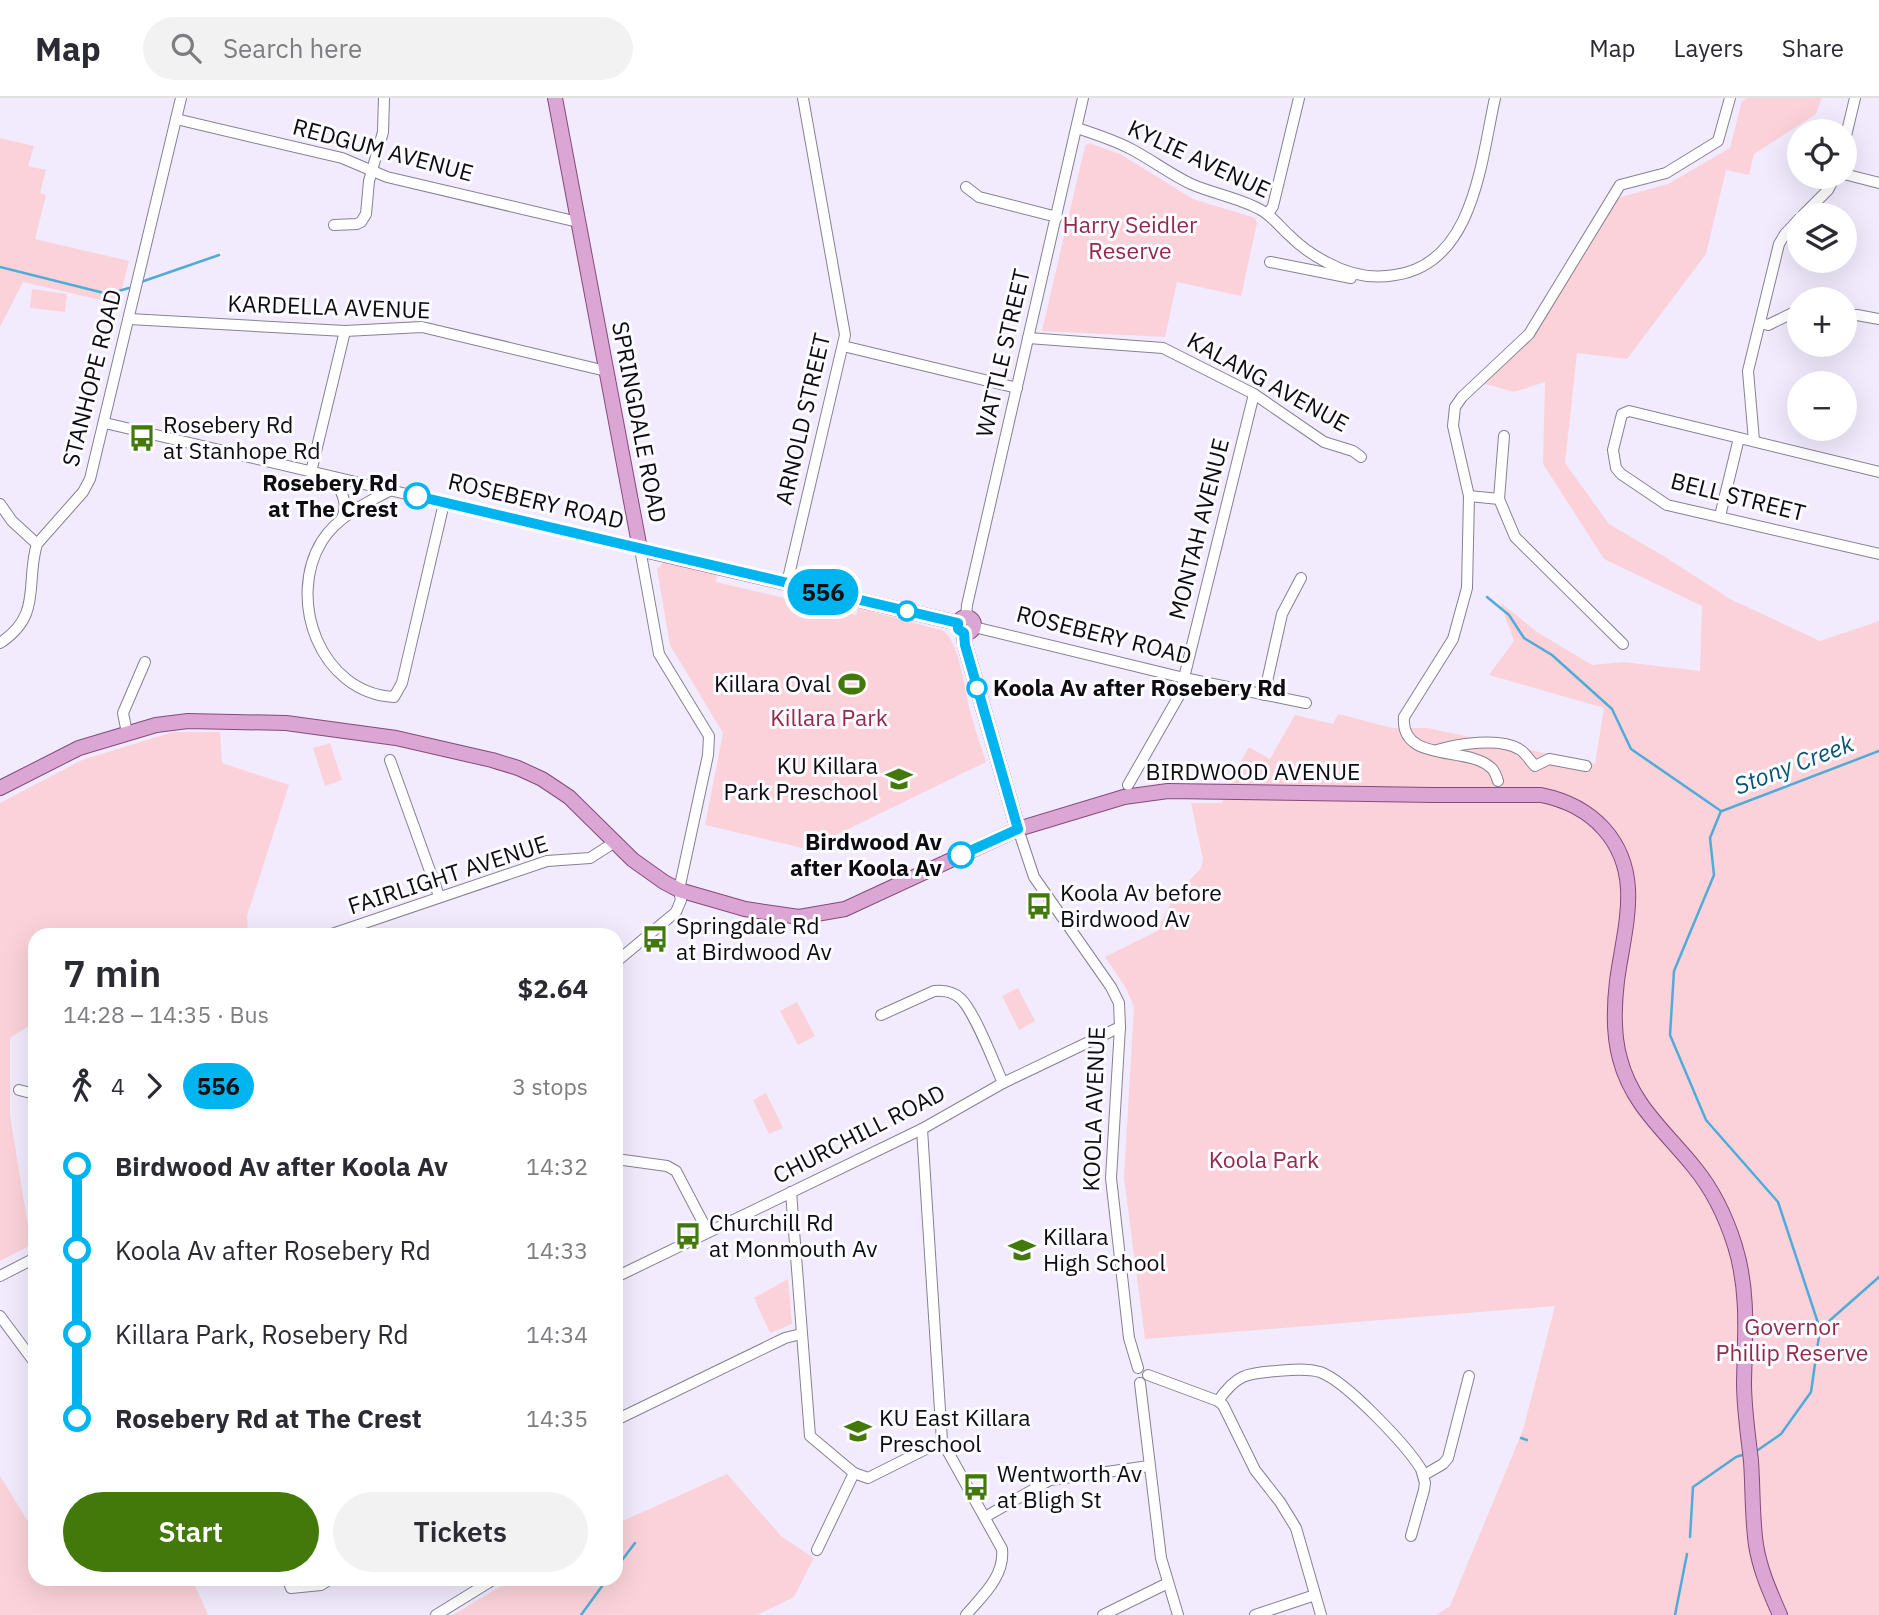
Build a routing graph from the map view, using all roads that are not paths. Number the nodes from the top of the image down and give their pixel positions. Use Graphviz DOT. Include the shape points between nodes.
graph roads {
  1 [pos="181,98"];
  2 [pos="384,98"];
  3 [pos="555,98"];
  4 [pos="803,98"];
  5 [pos="1083,98"];
  6 [pos="1299,98"];
  7 [pos="1495,98"];
  8 [pos="1730,98"];
  9 [pos="1855,98"];
  10 [pos="176,119"];
  11 [pos="1850,119"];
  12 [pos="1077,128"];
  13 [pos="372,171"];
  14 [pos="1857,177"];
  15 [pos="1879,183"];
  16 [pos="966,187"];
  17 [pos="1829,189"];
  18 [pos="1815,203"];
  19 [pos="1268,214"];
  20 [pos="1057,217"];
  21 [pos="578,222"];
  22 [pos="334,225"];
  23 [pos="1787,234"];
  24 [pos="1270,262"];
  25 [pos="1371,276"];
  26 [pos="1857,315"];
  27 [pos="1787,316"];
  28 [pos="129,319"];
  29 [pos="1879,319"];
  30 [pos="1760,323"];
  31 [pos="345,331"];
  32 [pos="1028,338"];
  33 [pos="843,346"];
  34 [pos="606,371"];
  35 [pos="1017,388"];
  36 [pos="1254,394"];
  37 [pos="105,424"];
  38 [pos="1504,436"];
  39 [pos="1740,438"];
  40 [pos="1754,441"];
  41 [pos="1362,457"];
  42 [pos="311,472"];
  43 [pos="1879,472"];
  44 [pos="332,477"];
  45 [pos="391,490"];
  46 [pos="1468,496"];
  47 [pos="1499,499"];
  48 [pos="443,503"];
  49 [pos="0,505"];
  50 [pos="1720,516"];
  51 [pos="342,519"];
  52 [pos="37,544"];
  53 [pos="640,549"];
  54 [pos="1879,554"];
  55 [pos="1301,578"];
  56 [pos="787,583"];
  57 [pos="965,625"];
  58 [pos="0,643"];
  59 [pos="1623,644"];
  60 [pos="145,662"];
  61 [pos="1184,678"];
  62 [pos="1264,695"];
  63 [pos="1306,703"];
  64 [pos="127,733"];
  65 [pos="1435,751"];
  66 [pos="390,760"];
  67 [pos="1586,766"];
  68 [pos="1498,781"];
  69 [pos="1128,785"];
  70 [pos="0,788"];
  71 [pos="1018,829"];
  72 [pos="615,842"];
  73 [pos="679,890"];
  74 [pos="439,896"];
  75 [pos="349,928"];
  76 [pos="623,956"];
  77 [pos="881,1015"];
  78 [pos="1120,1027"];
  79 [pos="1003,1083"];
  80 [pos="19,1090"];
  81 [pos="28,1092"];
  82 [pos="922,1129"];
  83 [pos="623,1160"];
  84 [pos="791,1192"];
  85 [pos="708,1232"];
  86 [pos="28,1262"];
  87 [pos="623,1274"];
  88 [pos="1,1276"];
  89 [pos="0,1316"];
  90 [pos="801,1334"];
  91 [pos="28,1354"];
  92 [pos="1469,1376"];
  93 [pos="1144,1379"];
  94 [pos="1218,1401"];
  95 [pos="623,1417"];
  96 [pos="942,1441"];
  97 [pos="1149,1466"];
  98 [pos="854,1474"];
  99 [pos="1424,1475"];
  100 [pos="985,1517"];
  101 [pos="1411,1536"];
  102 [pos="817,1550"];
  103 [pos="1168,1583"];
  104 [pos="290,1586"];
  105 [pos="311,1586"];
  106 [pos="483,1586"];
  107 [pos="1315,1595"];
  108 [pos="436,1615"];
  109 [pos="967,1615"];
  110 [pos="1103,1615"];
  111 [pos="1178,1615"];
  112 [pos="1255,1615"];
  113 [pos="1321,1615"];
  114 [pos="1780,1615"];
  1 -- 10 [label="street, STANHOPE ROAD"];
  2 -- 13 [label="street" via="383,132"];
  3 -- 21 [label="main road, SPRINGDALE ROAD"];
  4 -- 33 [label="street, ARNOLD STREET" via="845,326"];
  5 -- 12 [label="street, WATTLE STREET"];
  6 -- 19 [label="street"];
  7 -- 25 [label="street, KYLIE AVENUE" via="1470,207 1454,239 1418,269"];
  8 -- 46 [label="street" via="1718,141 1665,173 1620,185 1529,334 1455,407 1453,426"];
  9 -- 11 [label="street"];
  10 -- 13 [label="street, REDGUM AVENUE" via="342,158"];
  10 -- 28 [label="street, STANHOPE ROAD"];
  12 -- 19 [label="street, KYLIE AVENUE" via="1130,148 1192,184"];
  12 -- 20 [label="street, WATTLE STREET"];
  13 -- 21 [label="street, REDGUM AVENUE"];
  13 -- 22 [label="street" via="364,219 358,224"];
  14 -- 15 [label="street"];
  16 -- 20 [label="street" via="979,197"];
  17 -- 18 [label="street"];
  19 -- 25 [label="street, KYLIE AVENUE" via="1302,247 1328,263"];
  20 -- 32 [label="street, WATTLE STREET"];
  21 -- 34 [label="main road, SPRINGDALE ROAD"];
  23 -- 30 [label="street" via="1779,244"];
  24 -- 25 [label="street, KYLIE AVENUE" via="1357,279"];
  26 -- 29 [label="street"];
  27 -- 30 [label="street" via="1768,325"];
  28 -- 31 [label="street, KARDELLA AVENUE"];
  28 -- 37 [label="street, STANHOPE ROAD"];
  30 -- 40 [label="street" via="1748,371"];
  31 -- 34 [label="street, KARDELLA AVENUE" via="422,327"];
  31 -- 42 [label="street"];
  32 -- 35 [label="street, WATTLE STREET"];
  32 -- 36 [label="street, KALANG AVENUE" via="1163,348"];
  33 -- 35 [label="street"];
  33 -- 56 [label="street, ARNOLD STREET"];
  34 -- 53 [label="main road, SPRINGDALE ROAD"];
  35 -- 57 [label="street, WATTLE STREET"];
  36 -- 41 [label="street, KALANG AVENUE" via="1324,442"];
  36 -- 61 [label="street, MONTAH AVENUE"];
  37 -- 42 [label="street, ROSEBERY ROAD"];
  37 -- 52 [label="street, STANHOPE ROAD" via="86,486"];
  38 -- 47 [label="street"];
  39 -- 40 [label="street"];
  39 -- 50 [label="street"];
  39 -- 50 [label="street, BELL STREET" via="1629,411 1622,414 1613,450 1621,474 1667,505"];
  40 -- 43 [label="street"];
  42 -- 44 [label="street, ROSEBERY ROAD"];
  44 -- 45 [label="street, ROSEBERY ROAD"];
  44 -- 51 [label="street" via="344,497"];
  45 -- 48 [label="street, ROSEBERY ROAD"];
  45 -- 51 [label="street"];
  46 -- 47 [label="street"];
  46 -- 65 [label="street" via="1467,588 1453,639 1404,717 1408,737 1419,747"];
  47 -- 59 [label="street" via="1515,537"];
  48 -- 51 [label="street" via="402,683 394,697 379,696 345,677 326,656 308,614 310,570 323,541"];
  48 -- 53 [label="street, ROSEBERY ROAD"];
  49 -- 52 [label="street"];
  50 -- 54 [label="street, BELL STREET"];
  52 -- 58 [label="street" via="26,614"];
  53 -- 56 [label="main road, ROSEBERY ROAD"];
  53 -- 73 [label="street, SPRINGDALE ROAD" via="659,654 709,736"];
  55 -- 62 [label="street" via="1282,614"];
  56 -- 57 [label="main road, ROSEBERY ROAD"];
  57 -- 61 [label="street, ROSEBERY ROAD"];
  57 -- 71 [label="main road, KOOLA AVENUE" via="965,645"];
  60 -- 64 [label="street" via="123,713"];
  61 -- 62 [label="street, ROSEBERY ROAD"];
  61 -- 69 [label="street, MONTAH AVENUE" via="1180,694"];
  62 -- 63 [label="street, ROSEBERY ROAD"];
  64 -- 70 [label="main road, BIRDWOOD AVENUE" via="79,748"];
  64 -- 72 [label="main road, BIRDWOOD AVENUE" via="188,722 286,723 396,738 492,760 542,779 569,797"];
  65 -- 67 [label="street" via="1462,743 1492,743 1519,749 1535,766 1549,759"];
  65 -- 68 [label="street" via="1484,762 1493,768"];
  66 -- 74 [label="street"];
  71 -- 73 [label="main road, BIRDWOOD AVENUE" via="872,898 818,915 768,914"];
  71 -- 78 [label="street, KOOLA AVENUE" via="1034,877 1116,996"];
  71 -- 114 [label="main road, BIRDWOOD AVENUE" via="1124,797 1168,790 1434,795 1540,788 1583,802 1600,815 1625,847 1636,884 1636,904 1617,981 1618,1049 1634,1096 1704,1180 1735,1246 1746,1305 1744,1408 1756,1546"];
  72 -- 73 [label="main road, BIRDWOOD AVENUE" via="649,872"];
  72 -- 74 [label="street, FAIRLIGHT AVENUE" via="590,858 547,861"];
  73 -- 76 [label="street, SPRINGDALE ROAD" via="676,912"];
  74 -- 75 [label="street, FAIRLIGHT AVENUE"];
  77 -- 79 [label="street" via="934,991 951,992 966,1004"];
  78 -- 79 [label="street, CHURCHILL ROAD"];
  78 -- 93 [label="street, KOOLA AVENUE" via="1111,1178 1129,1338 1138,1368 1145,1369"];
  79 -- 82 [label="street, CHURCHILL ROAD"];
  80 -- 81 [label="street"];
  82 -- 84 [label="street, CHURCHILL ROAD"];
  82 -- 96 [label="street"];
  83 -- 85 [label="street" via="676,1171"];
  84 -- 85 [label="street, CHURCHILL ROAD"];
  84 -- 90 [label="street"];
  85 -- 87 [label="street, CHURCHILL ROAD"];
  86 -- 88 [label="street"];
  89 -- 91 [label="street"];
  90 -- 95 [label="street"];
  90 -- 98 [label="street" via="810,1436"];
  92 -- 99 [label="street" via="1448,1458"];
  93 -- 94 [label="street"];
  93 -- 97 [label="street"];
  94 -- 99 [label="street" via="1237,1378 1247,1374 1301,1369 1320,1372 1352,1393"];
  94 -- 107 [label="street" via="1255,1470 1296,1528"];
  96 -- 98 [label="street" via="868,1478"];
  96 -- 100 [label="street"];
  97 -- 100 [label="street" via="1050,1480"];
  97 -- 103 [label="street"];
  98 -- 102 [label="street"];
  99 -- 101 [label="street"];
  100 -- 109 [label="street" via="1003,1559 996,1578"];
  103 -- 110 [label="street"];
  103 -- 111 [label="street"];
  104 -- 105 [label="street"];
  106 -- 108 [label="street"];
  107 -- 112 [label="street"];
  107 -- 113 [label="street"];
}
